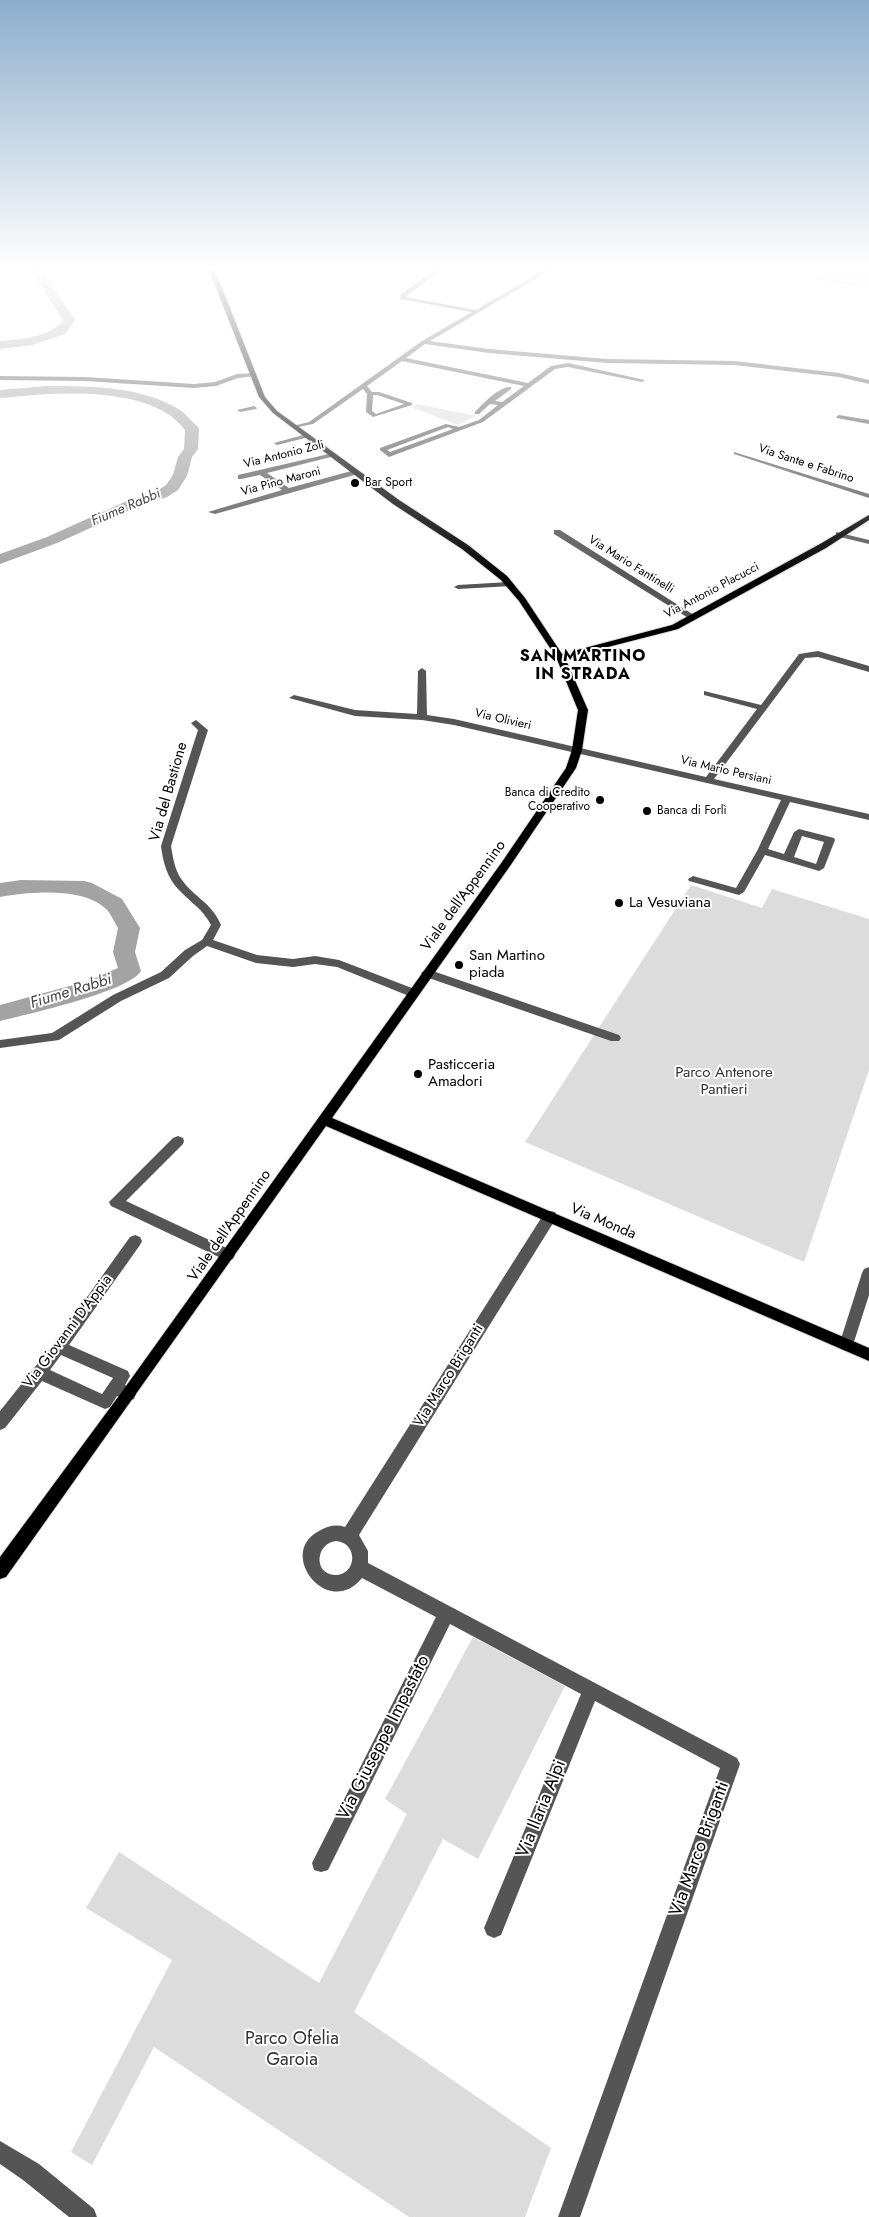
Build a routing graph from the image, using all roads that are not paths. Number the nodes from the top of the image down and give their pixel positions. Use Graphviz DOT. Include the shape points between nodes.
graph roads {
  1 [pos="381,373"];
  2 [pos="474,373"];
  3 [pos="544,373"];
  4 [pos="610,373"];
  5 [pos="826,373"];
  6 [pos="255,375"];
  7 [pos="0,378"];
  8 [pos="642,380"];
  9 [pos="869,382"];
  10 [pos="528,385"];
  11 [pos="364,386"];
  12 [pos="509,388"];
  13 [pos="370,394"];
  14 [pos="489,402"];
  15 [pos="502,404"];
  16 [pos="261,407"];
  17 [pos="240,410"];
  18 [pos="477,413"];
  19 [pos="839,417"];
  20 [pos="869,422"];
  21 [pos="295,427"];
  22 [pos="307,436"];
  23 [pos="277,443"];
  24 [pos="296,453"];
  25 [pos="736,453"];
  26 [pos="332,455"];
  27 [pos="389,455"];
  28 [pos="305,460"];
  29 [pos="261,472"];
  30 [pos="355,472"];
  31 [pos="241,477"];
  32 [pos="289,492"];
  33 [pos="869,496"];
  34 [pos="212,512"];
  35 [pos="869,517"];
  36 [pos="557,532"];
  37 [pos="839,534"];
  38 [pos="869,542"];
  39 [pos="509,584"];
  40 [pos="458,587"];
  41 [pos="692,617"];
  42 [pos="560,657"];
  43 [pos="869,669"];
  44 [pos="422,671"];
  45 [pos="707,693"];
  46 [pos="294,698"];
  47 [pos="763,708"];
  48 [pos="422,717"];
  49 [pos="196,723"];
  50 [pos="577,750"];
  51 [pos="709,779"];
  52 [pos="787,798"];
  53 [pos="869,817"];
  54 [pos="762,850"];
  55 [pos="788,858"];
  56 [pos="693,879"];
  57 [pos="206,942"];
  58 [pos="427,973"];
  59 [pos="413,993"];
  60 [pos="615,1038"];
  61 [pos="0,1044"];
  62 [pos="324,1120"];
  63 [pos="178,1140"];
  64 [pos="550,1216"];
  65 [pos="135,1241"];
  66 [pos="228,1255"];
  67 [pos="869,1273"];
  68 [pos="846,1345"];
  69 [pos="59,1347"];
  70 [pos="869,1355"];
  71 [pos="38,1372"];
  72 [pos="114,1388"];
  73 [pos="129,1394"];
  74 [pos="0,1423"];
  75 [pos="348,1536"];
  76 [pos="359,1567"];
  77 [pos="0,1571"];
  78 [pos="447,1613"];
  79 [pos="591,1690"];
  80 [pos="321,1863"];
  81 [pos="494,1928"];
  82 [pos="0,2152"];
  83 [pos="86,2217"];
  84 [pos="569,2217"];
  1 -- 11 [label="street"];
  2 -- 10 [label="street"];
  3 -- 10 [label="street"];
  4 -- 8 [label="street"];
  5 -- 9 [label="street"];
  6 -- 7 [label="street" via="194,386 85,379"];
  6 -- 16 [label="main road, Viale dell'Appennino" via="262,397"];
  10 -- 15 [label="street"];
  11 -- 13 [label="street"];
  11 -- 21 [label="street" via="311,423"];
  12 -- 14 [label="street"];
  13 -- 13 [label="street" via="368,412 375,416 410,404"];
  14 -- 15 [label="street"];
  14 -- 18 [label="street"];
  15 -- 27 [label="street" via="481,421 458,429 448,426 382,449"];
  16 -- 17 [label="street"];
  16 -- 21 [label="main road, Viale dell'Appennino"];
  19 -- 20 [label="street"];
  21 -- 22 [label="main road, Viale dell'Appennino"];
  22 -- 23 [label="street"];
  22 -- 26 [label="main road, Viale dell'Appennino"];
  24 -- 28 [label="street"];
  25 -- 33 [label="street, Via Sante e Fabrino"];
  26 -- 28 [label="street, Via Antonio Zoli"];
  26 -- 30 [label="main road, Viale dell'Appennino"];
  28 -- 29 [label="street, Via Antonio Zoli"];
  29 -- 31 [label="street, Via Antonio Zoli"];
  29 -- 32 [label="street"];
  30 -- 32 [label="street, Via Pino Maroni"];
  30 -- 39 [label="main road, Viale dell'Appennino" via="465,547"];
  32 -- 34 [label="street, Via Pino Maroni"];
  35 -- 37 [label="main road, Via Antonio Placucci"];
  36 -- 41 [label="street, Via Mario Fantinelli"];
  37 -- 38 [label="street"];
  37 -- 41 [label="main road, Via Antonio Placucci" via="823,546"];
  39 -- 40 [label="street"];
  39 -- 42 [label="main road, Viale dell'Appennino"];
  41 -- 42 [label="main road, Via Antonio Placucci" via="676,627"];
  42 -- 50 [label="main road, Viale dell'Appennino" via="583,710"];
  43 -- 47 [label="street" via="818,654 802,656"];
  44 -- 48 [label="street"];
  45 -- 47 [label="street"];
  46 -- 48 [label="street, Via Olivieri" via="355,713"];
  47 -- 51 [label="street"];
  48 -- 50 [label="street, Via Olivieri"];
  49 -- 57 [label="street, Via del Bastione" via="203,730 166,846 169,865 181,886 211,911 216,925"];
  50 -- 51 [label="street, Via Mario Persiani"];
  50 -- 58 [label="main road, Viale dell'Appennino" via="572,768"];
  51 -- 52 [label="street, Via Mario Persiani"];
  52 -- 53 [label="street, Via Mario Persiani"];
  52 -- 54 [label="street"];
  54 -- 55 [label="street"];
  54 -- 56 [label="street" via="739,892"];
  55 -- 55 [label="street" via="819,868 830,840 799,832"];
  57 -- 59 [label="street" via="256,959 293,963 315,960 339,964"];
  57 -- 61 [label="street" via="189,952 165,975 117,998 55,1037"];
  58 -- 59 [label="main road, Viale dell'Appennino"];
  58 -- 60 [label="street"];
  59 -- 62 [label="main road, Viale dell'Appennino"];
  62 -- 64 [label="main road, Via Monda"];
  62 -- 66 [label="main road, Viale dell'Appennino"];
  63 -- 66 [label="street" via="116,1202"];
  64 -- 68 [label="main road, Via Monda"];
  64 -- 75 [label="street, Via Marco Briganti"];
  65 -- 69 [label="street, Via Giovanni D'Appia"];
  66 -- 73 [label="main road, Viale dell'Appennino"];
  67 -- 68 [label="street"];
  68 -- 70 [label="main road, Via Monda"];
  69 -- 71 [label="street, Via Giovanni D'Appia"];
  69 -- 72 [label="street" via="123,1376"];
  71 -- 72 [label="street" via="104,1402"];
  71 -- 74 [label="street, Via Giovanni D'Appia"];
  72 -- 73 [label="street"];
  73 -- 77 [label="main road, Viale dell'Appennino"];
  75 -- 76 [label="street" via="359,1546"];
  75 -- 76 [label="street" via="340,1533 323,1537 312,1550 312,1567 323,1580 330,1582 347,1579"];
  76 -- 78 [label="street, Via Marco Briganti"];
  78 -- 79 [label="street, Via Marco Briganti"];
  78 -- 80 [label="street, Via Giuseppe Impastato"];
  79 -- 81 [label="street, Via Ilaria Alpi"];
  79 -- 84 [label="street, Via Marco Briganti" via="731,1764"];
  82 -- 83 [label="street"];
}
